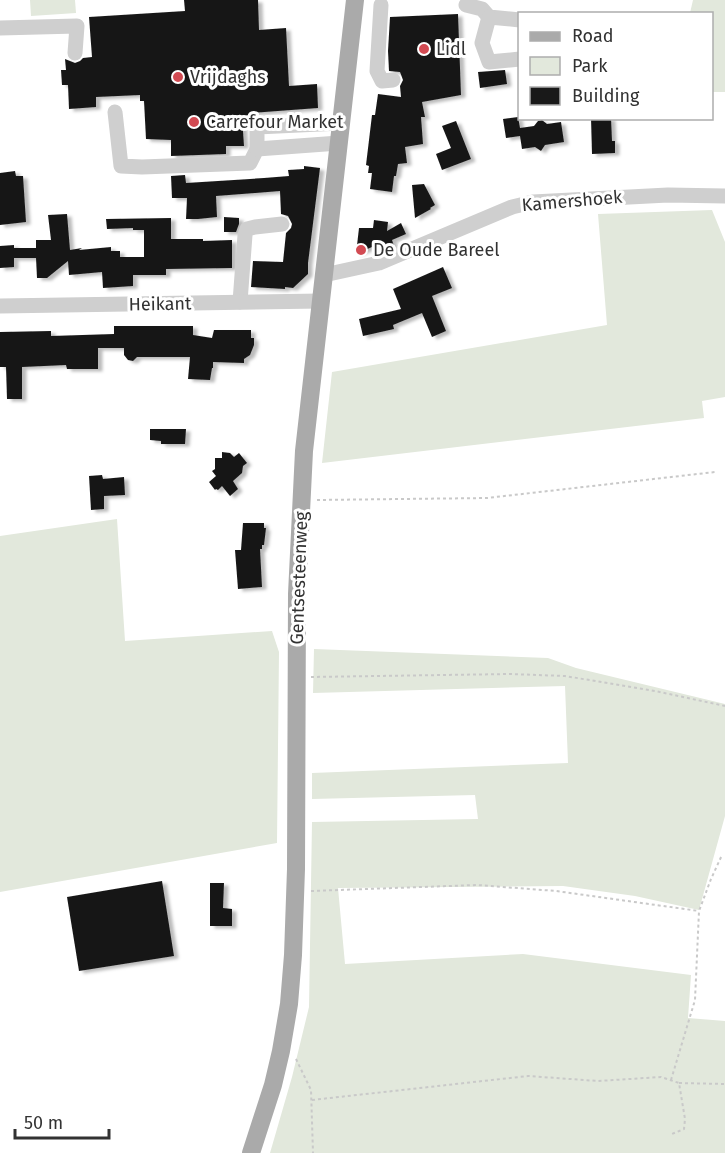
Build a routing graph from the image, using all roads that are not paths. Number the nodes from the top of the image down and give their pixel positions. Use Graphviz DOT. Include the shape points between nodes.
graph roads {
  1 [pos="355,0"];
  2 [pos="381,5"];
  3 [pos="466,5"];
  4 [pos="489,17"];
  5 [pos="518,20"];
  6 [pos="0,28"];
  7 [pos="75,52"];
  8 [pos="518,59"];
  9 [pos="393,80"];
  10 [pos="115,112"];
  11 [pos="341,123"];
  12 [pos="339,143"];
  13 [pos="257,149"];
  14 [pos="725,196"];
  15 [pos="282,224"];
  16 [pos="324,275"];
  17 [pos="321,301"];
  18 [pos="240,302"];
  19 [pos="0,306"];
  20 [pos="251,1153"];
  1 -- 11 [label="main road, Gentsesteenweg"];
  2 -- 9 [label="street" via="377,71 382,81"];
  3 -- 4 [label="street" via="482,9"];
  4 -- 5 [label="street"];
  4 -- 8 [label="street" via="482,43 489,62"];
  6 -- 7 [label="street" via="77,26"];
  10 -- 13 [label="street" via="121,166 250,163"];
  11 -- 12 [label="main road, Gentsesteenweg"];
  11 -- 13 [label="street" via="257,128"];
  12 -- 13 [label="street"];
  12 -- 16 [label="main road, Gentsesteenweg"];
  14 -- 16 [label="street, Kamershoek" via="533,202 512,207 379,263"];
  15 -- 18 [label="street" via="247,229"];
  16 -- 17 [label="main road, Gentsesteenweg"];
  17 -- 18 [label="street, Heikant"];
  17 -- 20 [label="main road, Gentsesteenweg" via="304,451 297,594 295,891 289,1004 273,1085"];
  18 -- 19 [label="street, Heikant"];
}
